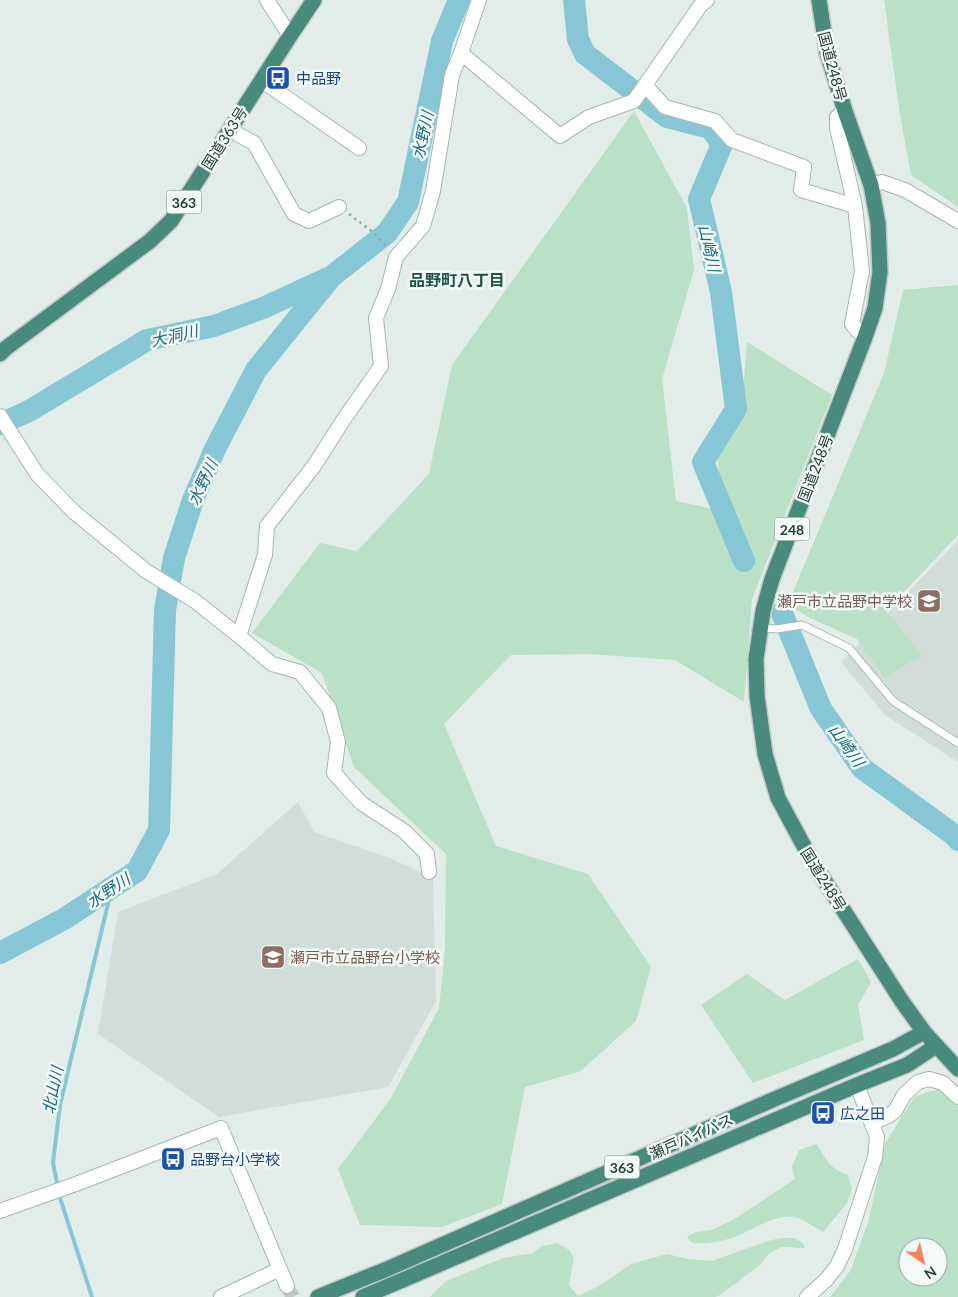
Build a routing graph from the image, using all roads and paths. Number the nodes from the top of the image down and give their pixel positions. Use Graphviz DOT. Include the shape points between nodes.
graph roads {
  1 [pos="268,0"];
  2 [pos="314,0"];
  3 [pos="479,0"];
  4 [pos="707,0"];
  5 [pos="819,0"];
  6 [pos="290,36"];
  7 [pos="462,53"];
  8 [pos="261,80"];
  9 [pos="645,85"];
  10 [pos="845,111"];
  11 [pos="230,130"];
  12 [pos="359,148"];
  13 [pos="871,185"];
  14 [pos="855,206"];
  15 [pos="339,207"];
  16 [pos="958,221"];
  17 [pos="396,257"];
  18 [pos="865,337"];
  19 [pos="2,348"];
  20 [pos="0,416"];
  21 [pos="769,628"];
  22 [pos="239,636"];
  23 [pos="958,743"];
  24 [pos="429,872"];
  25 [pos="924,1032"];
  26 [pos="936,1046"];
  27 [pos="958,1069"];
  28 [pos="857,1085"];
  29 [pos="958,1097"];
  30 [pos="872,1123"];
  31 [pos="0,1211"];
  32 [pos="280,1268"];
  33 [pos="287,1286"];
  34 [pos="221,1297"];
  35 [pos="318,1297"];
  36 [pos="363,1297"];
  37 [pos="807,1297"];
  1 -- 6 [label="street"];
  2 -- 6 [label="highway, 国道363号 / 363"];
  3 -- 7 [label="street"];
  4 -- 9 [label="street"];
  5 -- 10 [label="highway, 国道248号 / 248" via="827,53"];
  6 -- 8 [label="highway, 国道363号 / 363"];
  7 -- 9 [label="street" via="560,136 589,117 634,101"];
  7 -- 17 [label="street" via="452,75 424,226"];
  8 -- 11 [label="highway, 国道363号 / 363"];
  8 -- 12 [label="street"];
  9 -- 14 [label="street" via="665,107 715,121 732,140 804,167 801,190"];
  10 -- 13 [label="highway, 国道248号 / 248"];
  10 -- 14 [label="street" via="837,117 837,128"];
  11 -- 15 [label="street" via="254,143 294,214 309,221"];
  11 -- 19 [label="highway, 国道363号 / 363" via="171,221 143,246"];
  13 -- 16 [label="street" via="882,182 905,190"];
  13 -- 18 [label="highway, 国道248号 / 248" via="878,223 880,272"];
  14 -- 18 [label="street" via="862,271 852,324"];
  15 -- 17 [label="path" via="374,233"];
  17 -- 22 [label="street" via="376,318 381,366 314,466 267,526 265,555"];
  18 -- 21 [label="highway, 国道248号 / 248" via="772,580 763,611"];
  20 -- 22 [label="street" via="38,474 74,512 146,571 194,601"];
  21 -- 23 [label="lane" via="802,625 850,648 893,702"];
  21 -- 25 [label="highway, 国道248号 / 248" via="756,659 757,696 765,754 778,798 812,861"];
  22 -- 24 [label="street" via="272,664 300,672 329,708 338,742 334,774 361,803 404,831 422,848 427,854"];
  25 -- 26 [label="highway, 国道248号 / 248"];
  25 -- 35 [label="highway, 瀬戸バイパス / 363" via="892,1049"];
  26 -- 27 [label="highway, 国道248号 / 248"];
  26 -- 28 [label="highway, 瀬戸バイパス / 363" via="907,1065"];
  28 -- 30 [label="street"];
  28 -- 36 [label="highway, 瀬戸バイパス / 363"];
  29 -- 30 [label="street" via="943,1083 930,1079 918,1082 904,1095 895,1111"];
  30 -- 37 [label="street" via="876,1137 875,1157 846,1249 826,1280"];
  31 -- 32 [label="street" via="221,1128"];
  32 -- 33 [label="street"];
  32 -- 34 [label="street"];
}
